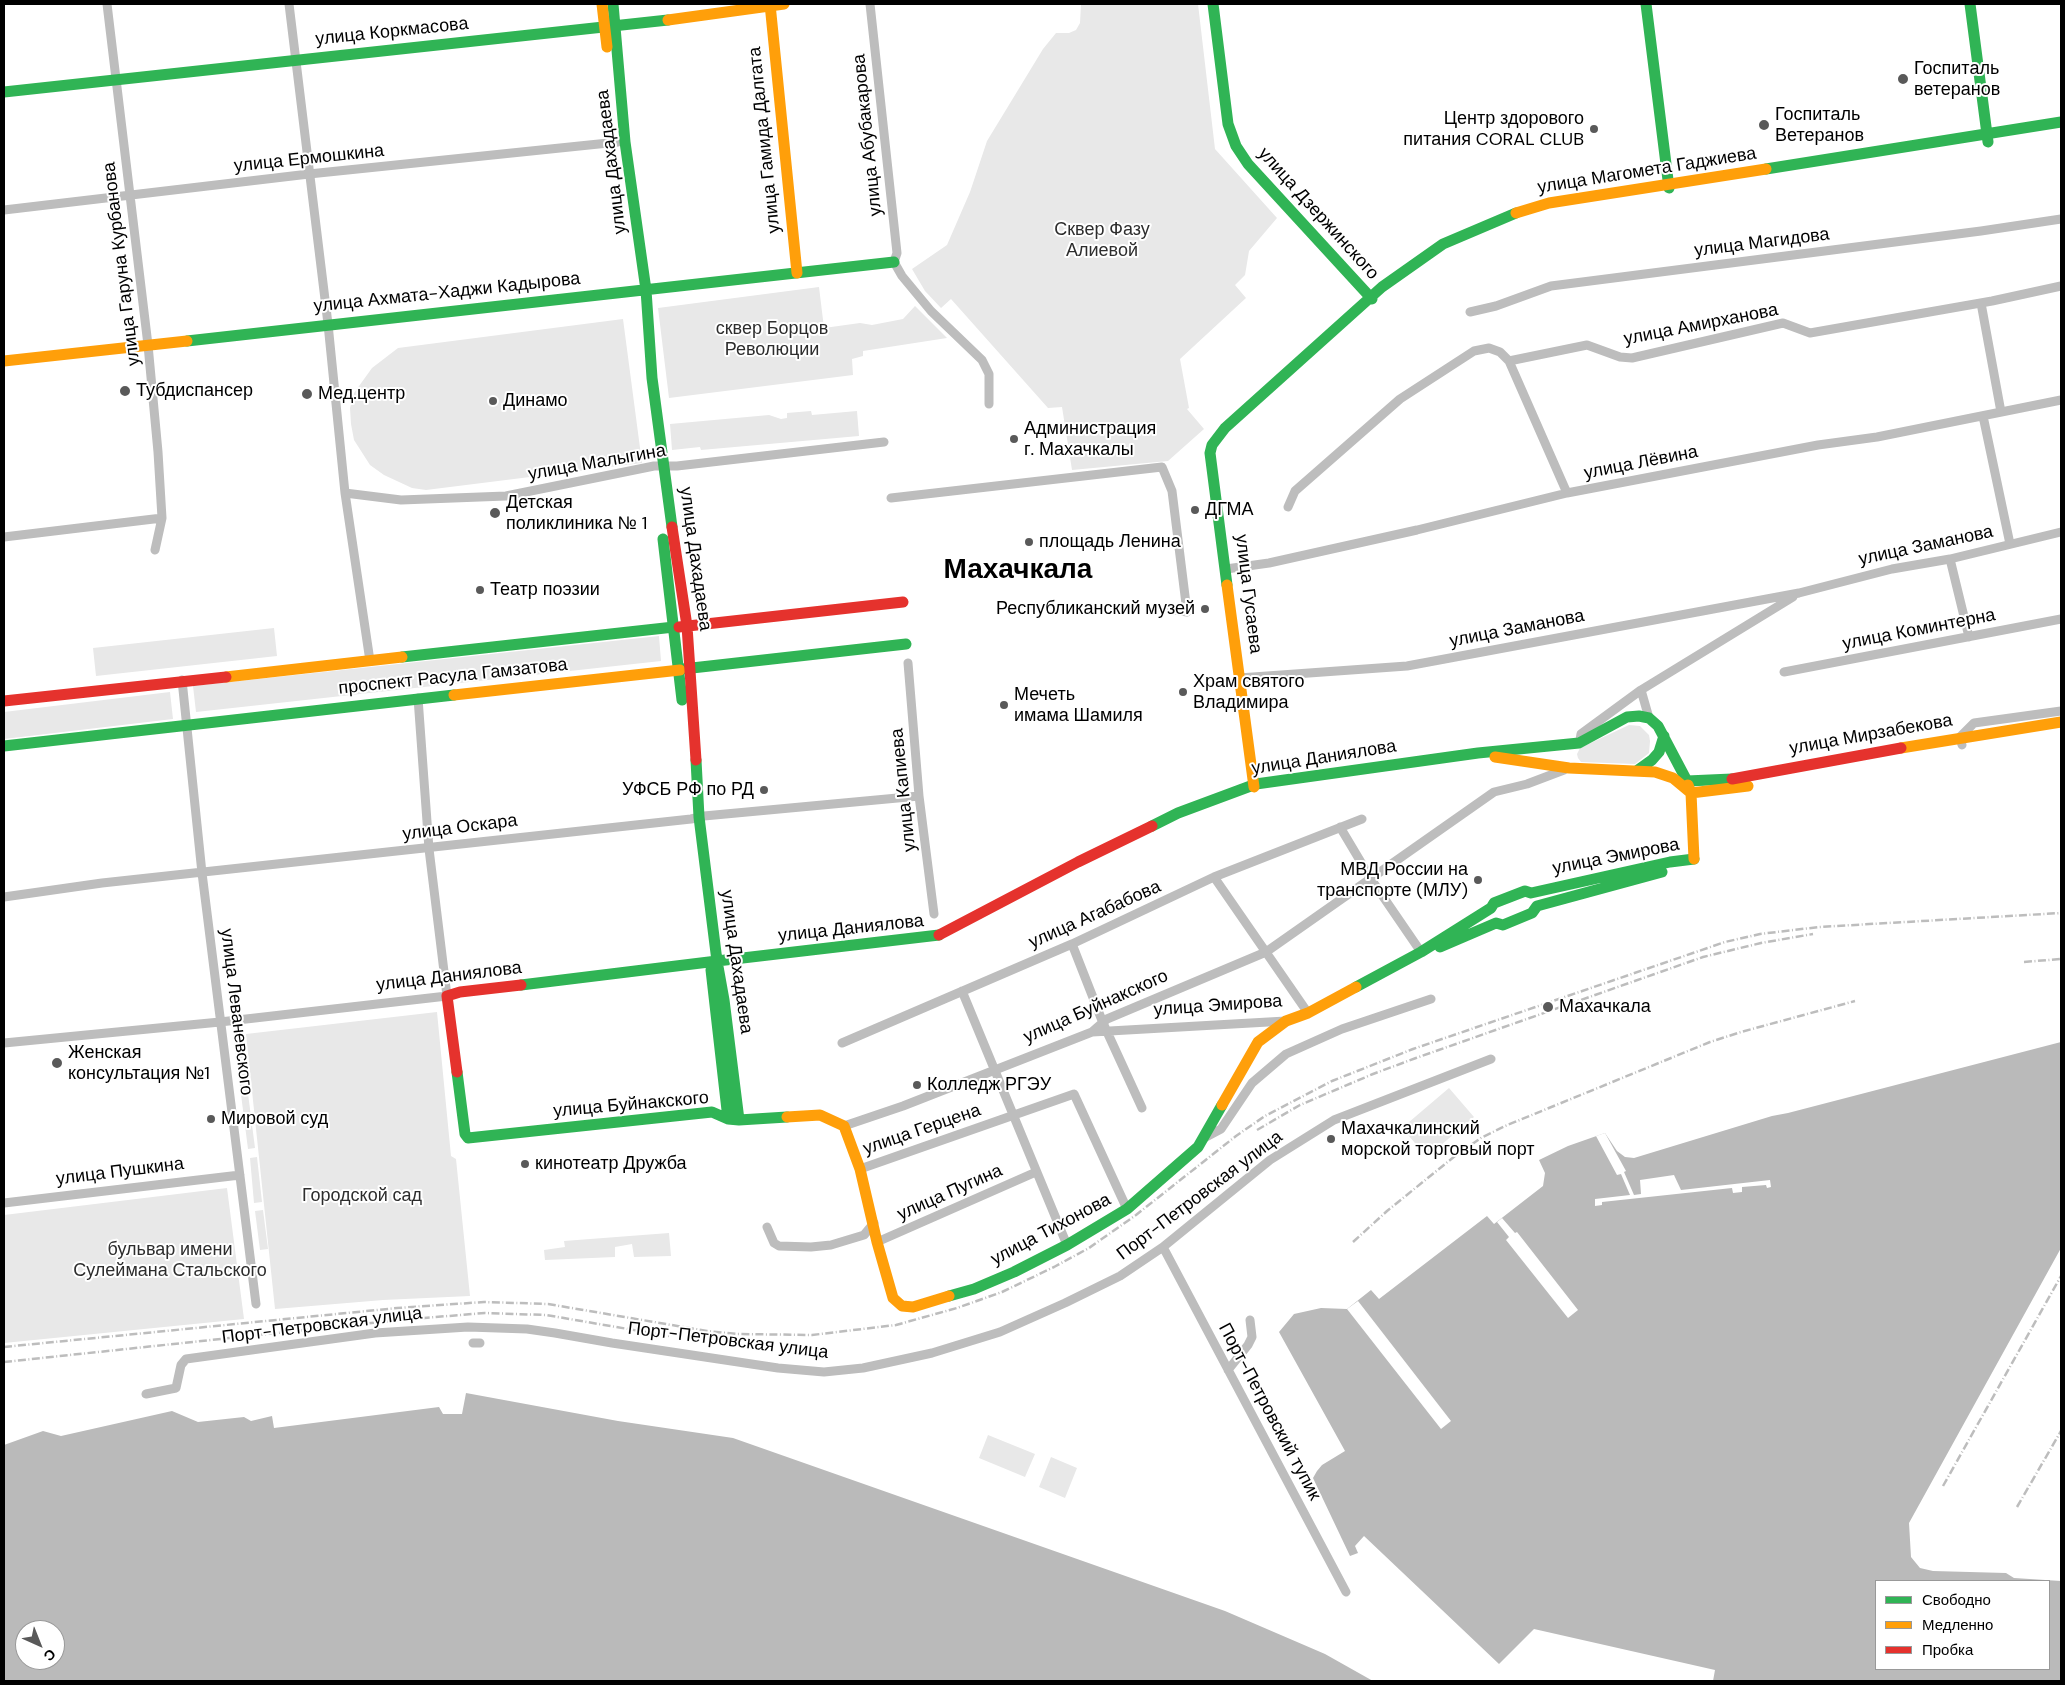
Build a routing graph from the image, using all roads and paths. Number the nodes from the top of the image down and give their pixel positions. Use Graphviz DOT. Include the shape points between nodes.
graph roads {
  1 [pos="107,4"];
  2 [pos="289,4"];
  3 [pos="602,4"];
  4 [pos="614,4"];
  5 [pos="784,4"];
  6 [pos="870,4"];
  7 [pos="1213,4"];
  8 [pos="1646,4"];
  9 [pos="1970,4"];
  10 [pos="769,5"];
  11 [pos="610,27"];
  12 [pos="296,60"];
  13 [pos="117,80"];
  14 [pos="4,92"];
  15 [pos="2061,122"];
  16 [pos="2061,129"];
  17 [pos="1987,138"];
  18 [pos="618,142"];
  19 [pos="309,174"];
  20 [pos="1668,186"];
  21 [pos="130,195"];
  22 [pos="4,210"];
  23 [pos="2061,219"];
  24 [pos="894,262"];
  25 [pos="797,273"];
  26 [pos="2061,286"];
  27 [pos="642,290"];
  28 [pos="1371,298"];
  29 [pos="1981,303"];
  30 [pos="1470,312"];
  31 [pos="328,324"];
  32 [pos="148,345"];
  33 [pos="4,361"];
  34 [pos="1509,361"];
  35 [pos="2061,400"];
  36 [pos="989,404"];
  37 [pos="2001,412"];
  38 [pos="1983,416"];
  39 [pos="1220,438"];
  40 [pos="884,442"];
  41 [pos="1210,458"];
  42 [pos="659,466"];
  43 [pos="345,493"];
  44 [pos="1568,493"];
  45 [pos="891,498"];
  46 [pos="1288,507"];
  47 [pos="162,518"];
  48 [pos="2061,532"];
  49 [pos="4,537"];
  50 [pos="2010,544"];
  51 [pos="155,550"];
  52 [pos="1950,559"];
  53 [pos="1227,569"];
  54 [pos="1799,593"];
  55 [pos="902,602"];
  56 [pos="1169,609"];
  57 [pos="2061,619"];
  58 [pos="687,626"];
  59 [pos="674,627"];
  60 [pos="1969,637"];
  61 [pos="906,644"];
  62 [pos="370,661"];
  63 [pos="908,663"];
  64 [pos="685,668"];
  65 [pos="1784,672"];
  66 [pos="1240,678"];
  67 [pos="182,680"];
  68 [pos="1641,690"];
  69 [pos="418,698"];
  70 [pos="4,701"];
  71 [pos="2061,711"];
  72 [pos="1649,718"];
  73 [pos="2061,722"];
  74 [pos="187,724"];
  75 [pos="2061,731"];
  76 [pos="1664,736"];
  77 [pos="1961,741"];
  78 [pos="1579,743"];
  79 [pos="4,746"];
  80 [pos="1569,768"];
  81 [pos="1638,770"];
  82 [pos="1687,781"];
  83 [pos="1255,785"];
  84 [pos="1691,794"];
  85 [pos="919,796"];
  86 [pos="690,819"];
  87 [pos="1362,819"];
  88 [pos="1340,827"];
  89 [pos="429,848"];
  90 [pos="1694,860"];
  91 [pos="202,873"];
  92 [pos="1214,878"];
  93 [pos="1371,880"];
  94 [pos="1531,893"];
  95 [pos="4,897"];
  96 [pos="1537,906"];
  97 [pos="1491,908"];
  98 [pos="934,914"];
  99 [pos="1496,923"];
  100 [pos="1072,944"];
  101 [pos="1266,952"];
  102 [pos="1421,952"];
  103 [pos="714,962"];
  104 [pos="962,991"];
  105 [pos="447,996"];
  106 [pos="1431,999"];
  107 [pos="1308,1013"];
  108 [pos="1286,1021"];
  109 [pos="220,1022"];
  110 [pos="1103,1023"];
  111 [pos="1092,1032"];
  112 [pos="1108,1032"];
  113 [pos="4,1043"];
  114 [pos="842,1044"];
  115 [pos="1491,1059"];
  116 [pos="996,1069"];
  117 [pos="1142,1108"];
  118 [pos="1014,1115"];
  119 [pos="733,1119"];
  120 [pos="844,1126"];
  121 [pos="1203,1138"];
  122 [pos="860,1169"];
  123 [pos="1036,1172"];
  124 [pos="240,1175"];
  125 [pos="4,1203"];
  126 [pos="1127,1208"];
  127 [pos="874,1223"];
  128 [pos="767,1227"];
  129 [pos="877,1242"];
  130 [pos="1067,1246"];
  131 [pos="1163,1247"];
  132 [pos="256,1304"];
  133 [pos="1250,1320"];
  134 [pos="1228,1370"];
  135 [pos="146,1394"];
  136 [pos="1346,1592"];
  1 -- 13 [label="street, улица Гаруна Курбанова"];
  2 -- 12 [label="street"];
  3 -- 11 [label="main road, улица Дахадаева"];
  4 -- 11 [label="main road, улица Дахадаева"];
  5 -- 10 [label="main road, улица Коркмасова"];
  6 -- 24 [label="street, улица Абубакарова" via="897,253"];
  7 -- 28 [label="main road, улица Дзержинского" via="1228,124 1236,146 1248,164"];
  8 -- 20 [label="main road"];
  9 -- 17 [label="main road"];
  10 -- 11 [label="main road, улица Коркмасова"];
  10 -- 25 [label="main road, улица Гамида Далгата"];
  11 -- 12 [label="main road, улица Коркмасова"];
  11 -- 18 [label="main road, улица Дахадаева"];
  11 -- 27 [label="main road, улица Дахадаева"];
  12 -- 13 [label="main road, улица Коркмасова"];
  12 -- 19 [label="street"];
  13 -- 14 [label="main road, улица Коркмасова"];
  13 -- 21 [label="street, улица Гаруна Курбанова"];
  15 -- 17 [label="main road, улица Магомета Гаджиева"];
  16 -- 17 [label="main road, улица Магомета Гаджиева"];
  17 -- 20 [label="main road, улица Магомета Гаджиева"];
  18 -- 19 [label="street, улица Ермошкина"];
  18 -- 27 [label="main road, улица Дахадаева"];
  19 -- 21 [label="street, улица Ермошкина"];
  19 -- 31 [label="street"];
  20 -- 28 [label="main road, улица Магомета Гаджиева" via="1550,206 1486,227 1445,246"];
  21 -- 22 [label="street, улица Ермошкина"];
  21 -- 32 [label="street, улица Гаруна Курбанова"];
  23 -- 30 [label="street, улица Магидова" via="1551,286"];
  24 -- 25 [label="main road, улица Ахмата-Хаджи Кадырова"];
  24 -- 36 [label="street" via="931,311 982,360 989,374"];
  25 -- 27 [label="main road, улица Ахмата-Хаджи Кадырова"];
  26 -- 29 [label="street, улица Амирханова"];
  27 -- 31 [label="main road, улица Ахмата-Хаджи Кадырова"];
  27 -- 42 [label="main road, улица Дахадаева"];
  28 -- 39 [label="main road, улица Магомета Гаджиева"];
  28 -- 41 [label="main road, улица Магомета Гаджиева" via="1225,428 1212,445"];
  29 -- 34 [label="street, улица Амирханова" via="1810,333 1783,323 1632,358 1587,345"];
  29 -- 37 [label="street"];
  31 -- 32 [label="main road, улица Ахмата-Хаджи Кадырова"];
  31 -- 43 [label="street"];
  32 -- 33 [label="main road, улица Ахмата-Хаджи Кадырова"];
  32 -- 47 [label="street, улица Гаруна Курбанова"];
  34 -- 44 [label="street"];
  34 -- 46 [label="street" via="1500,352 1489,348 1474,351 1416,388 1295,491"];
  35 -- 37 [label="street, улица Лёвина"];
  37 -- 38 [label="street, улица Лёвина"];
  38 -- 44 [label="street, улица Лёвина"];
  38 -- 50 [label="street"];
  39 -- 53 [label="main road, улица Гусаева" via="1212,459"];
  40 -- 42 [label="street, улица Малыгина"];
  41 -- 53 [label="main road, улица Гусаева"];
  42 -- 43 [label="street, улица Малыгина" via="506,496 401,500"];
  42 -- 58 [label="main road, улица Дахадаева"];
  42 -- 59 [label="main road, улица Дахадаева"];
  43 -- 62 [label="street"];
  44 -- 53 [label="street, улица Лёвина" via="1278,561"];
  45 -- 56 [label="street" via="1162,467 1172,491 1187,612"];
  47 -- 49 [label="street"];
  47 -- 51 [label="street, улица Гаруна Курбанова"];
  48 -- 50 [label="street, улица Заманова"];
  50 -- 52 [label="street, улица Заманова"];
  52 -- 54 [label="street, улица Заманова" via="1892,569"];
  52 -- 60 [label="street"];
  53 -- 66 [label="main road, улица Гусаева"];
  54 -- 66 [label="street, улица Заманова" via="1407,666"];
  54 -- 68 [label="street, улица Заманова"];
  55 -- 58 [label="main road, проспект Расула Гамзатова"];
  57 -- 60 [label="street, улица Коминтерна"];
  58 -- 59 [label="main road, проспект Расула Гамзатова"];
  58 -- 64 [label="main road, улица Дахадаева"];
  59 -- 62 [label="main road, проспект Расула Гамзатова"];
  59 -- 64 [label="main road, улица Дахадаева"];
  60 -- 65 [label="street, улица Коминтерна"];
  61 -- 64 [label="main road, проспект Расула Гамзатова"];
  62 -- 67 [label="main road, проспект Расула Гамзатова"];
  63 -- 85 [label="street, улица Капиева"];
  64 -- 69 [label="main road, проспект Расула Гамзатова"];
  64 -- 86 [label="main road, улица Дахадаева"];
  66 -- 83 [label="main road, улица Гусаева"];
  67 -- 70 [label="main road, проспект Расула Гамзатова"];
  67 -- 74 [label="street, улица Леваневского"];
  68 -- 72 [label="street"];
  68 -- 78 [label="street, улица Заманова" via="1581,734"];
  69 -- 74 [label="main road, проспект Расула Гамзатова"];
  69 -- 89 [label="street"];
  71 -- 77 [label="street" via="1974,723"];
  72 -- 76 [label="main road"];
  72 -- 78 [label="main road, улица Даниялова" via="1627,717"];
  73 -- 77 [label="main road, улица Мирзабекова"];
  74 -- 79 [label="main road, проспект Расула Гамзатова"];
  74 -- 91 [label="street, улица Леваневского"];
  75 -- 77 [label="main road, улица Мирзабекова"];
  76 -- 81 [label="main road" via="1659,752"];
  76 -- 82 [label="main road"];
  77 -- 82 [label="main road, улица Мирзабекова" via="1730,778"];
  77 -- 84 [label="main road, улица Мирзабекова" via="1732,789"];
  78 -- 80 [label="main road" via="1568,756"];
  78 -- 83 [label="main road, улица Даниялова" via="1478,753"];
  80 -- 81 [label="main road, улица Даниялова"];
  80 -- 83 [label="main road, улица Даниялова" via="1478,755"];
  80 -- 93 [label="street, улица Буйнакского" via="1494,792"];
  81 -- 84 [label="main road, улица Даниялова" via="1673,778"];
  82 -- 84 [label="main road"];
  83 -- 103 [label="main road, улица Даниялова" via="1170,818 936,937"];
  84 -- 90 [label="main road"];
  85 -- 86 [label="street, улица Оскара"];
  85 -- 98 [label="street, улица Капиева"];
  86 -- 89 [label="street, улица Оскара"];
  86 -- 103 [label="main road, улица Дахадаева"];
  87 -- 88 [label="street, улица Агабабова"];
  88 -- 92 [label="street, улица Агабабова"];
  88 -- 93 [label="street"];
  89 -- 91 [label="street, улица Оскара"];
  89 -- 105 [label="street"];
  90 -- 94 [label="main road, улица Эмирова" via="1670,862"];
  90 -- 96 [label="main road, улица Эмирова" via="1673,869"];
  91 -- 95 [label="street, улица Оскара"];
  91 -- 109 [label="street, улица Леваневского"];
  92 -- 100 [label="street, улица Агабабова"];
  92 -- 101 [label="street"];
  93 -- 101 [label="street, улица Буйнакского"];
  93 -- 102 [label="street"];
  94 -- 96 [label="main road, улица Эмирова" via="1536,896"];
  94 -- 97 [label="main road, улица Эмирова" via="1525,892 1494,903"];
  96 -- 99 [label="main road, улица Эмирова" via="1532,913 1503,924"];
  97 -- 99 [label="main road" via="1490,913"];
  97 -- 102 [label="main road, улица Эмирова"];
  99 -- 102 [label="main road, улица Эмирова"];
  100 -- 104 [label="street, улица Агабабова"];
  100 -- 110 [label="street"];
  101 -- 107 [label="street"];
  101 -- 110 [label="street, улица Буйнакского"];
  102 -- 107 [label="main road, улица Эмирова"];
  103 -- 105 [label="main road, улица Даниялова"];
  103 -- 119 [label="main road, улица Дахадаева"];
  104 -- 114 [label="street, улица Агабабова"];
  104 -- 116 [label="street"];
  105 -- 109 [label="street, улица Даниялова"];
  105 -- 119 [label="main road, улица Буйнакского" via="468,1138 712,1112"];
  106 -- 121 [label="street" via="1342,1029 1286,1054 1252,1083 1221,1129"];
  107 -- 108 [label="main road, улица Эмирова"];
  108 -- 112 [label="street, улица Эмирова"];
  108 -- 121 [label="main road, улица Тихонова" via="1258,1042"];
  109 -- 113 [label="street, улица Даниялова"];
  109 -- 124 [label="street, улица Леваневского"];
  110 -- 111 [label="street, улица Буйнакского"];
  110 -- 112 [label="street"];
  111 -- 112 [label="street, улица Эмирова"];
  111 -- 116 [label="street, улица Буйнакского"];
  112 -- 117 [label="street"];
  115 -- 131 [label="street, Порт-Петровская улица" via="1334,1120 1270,1160"];
  116 -- 118 [label="street"];
  116 -- 120 [label="street, улица Буйнакского"];
  118 -- 122 [label="street, улица Герцена"];
  118 -- 123 [label="street"];
  118 -- 126 [label="street, улица Герцена" via="1074,1094"];
  119 -- 120 [label="main road, улица Буйнакского" via="820,1115"];
  120 -- 122 [label="main road"];
  121 -- 126 [label="main road, улица Тихонова" via="1198,1148"];
  122 -- 127 [label="main road"];
  123 -- 129 [label="street, улица Пугина"];
  123 -- 130 [label="street"];
  124 -- 125 [label="street, улица Пушкина"];
  124 -- 132 [label="street, улица Леваневского"];
  126 -- 130 [label="main road, улица Тихонова"];
  127 -- 128 [label="street" via="864,1235 811,1247 779,1246 774,1243"];
  127 -- 129 [label="main road"];
  129 -- 130 [label="main road, улица Тихонова" via="891,1292 902,1306 914,1308 974,1289"];
  131 -- 134 [label="street, Порт-Петровский тупик"];
  131 -- 135 [label="street, Порт-Петровская улица" via="1120,1276 1000,1332 966,1344 863,1368 824,1372 778,1368 527,1330 475,1338 375,1333 186,1359 181,1365 176,1388"];
  133 -- 134 [label="street" via="1252,1337"];
  134 -- 136 [label="street, Порт-Петровский тупик"];
}
